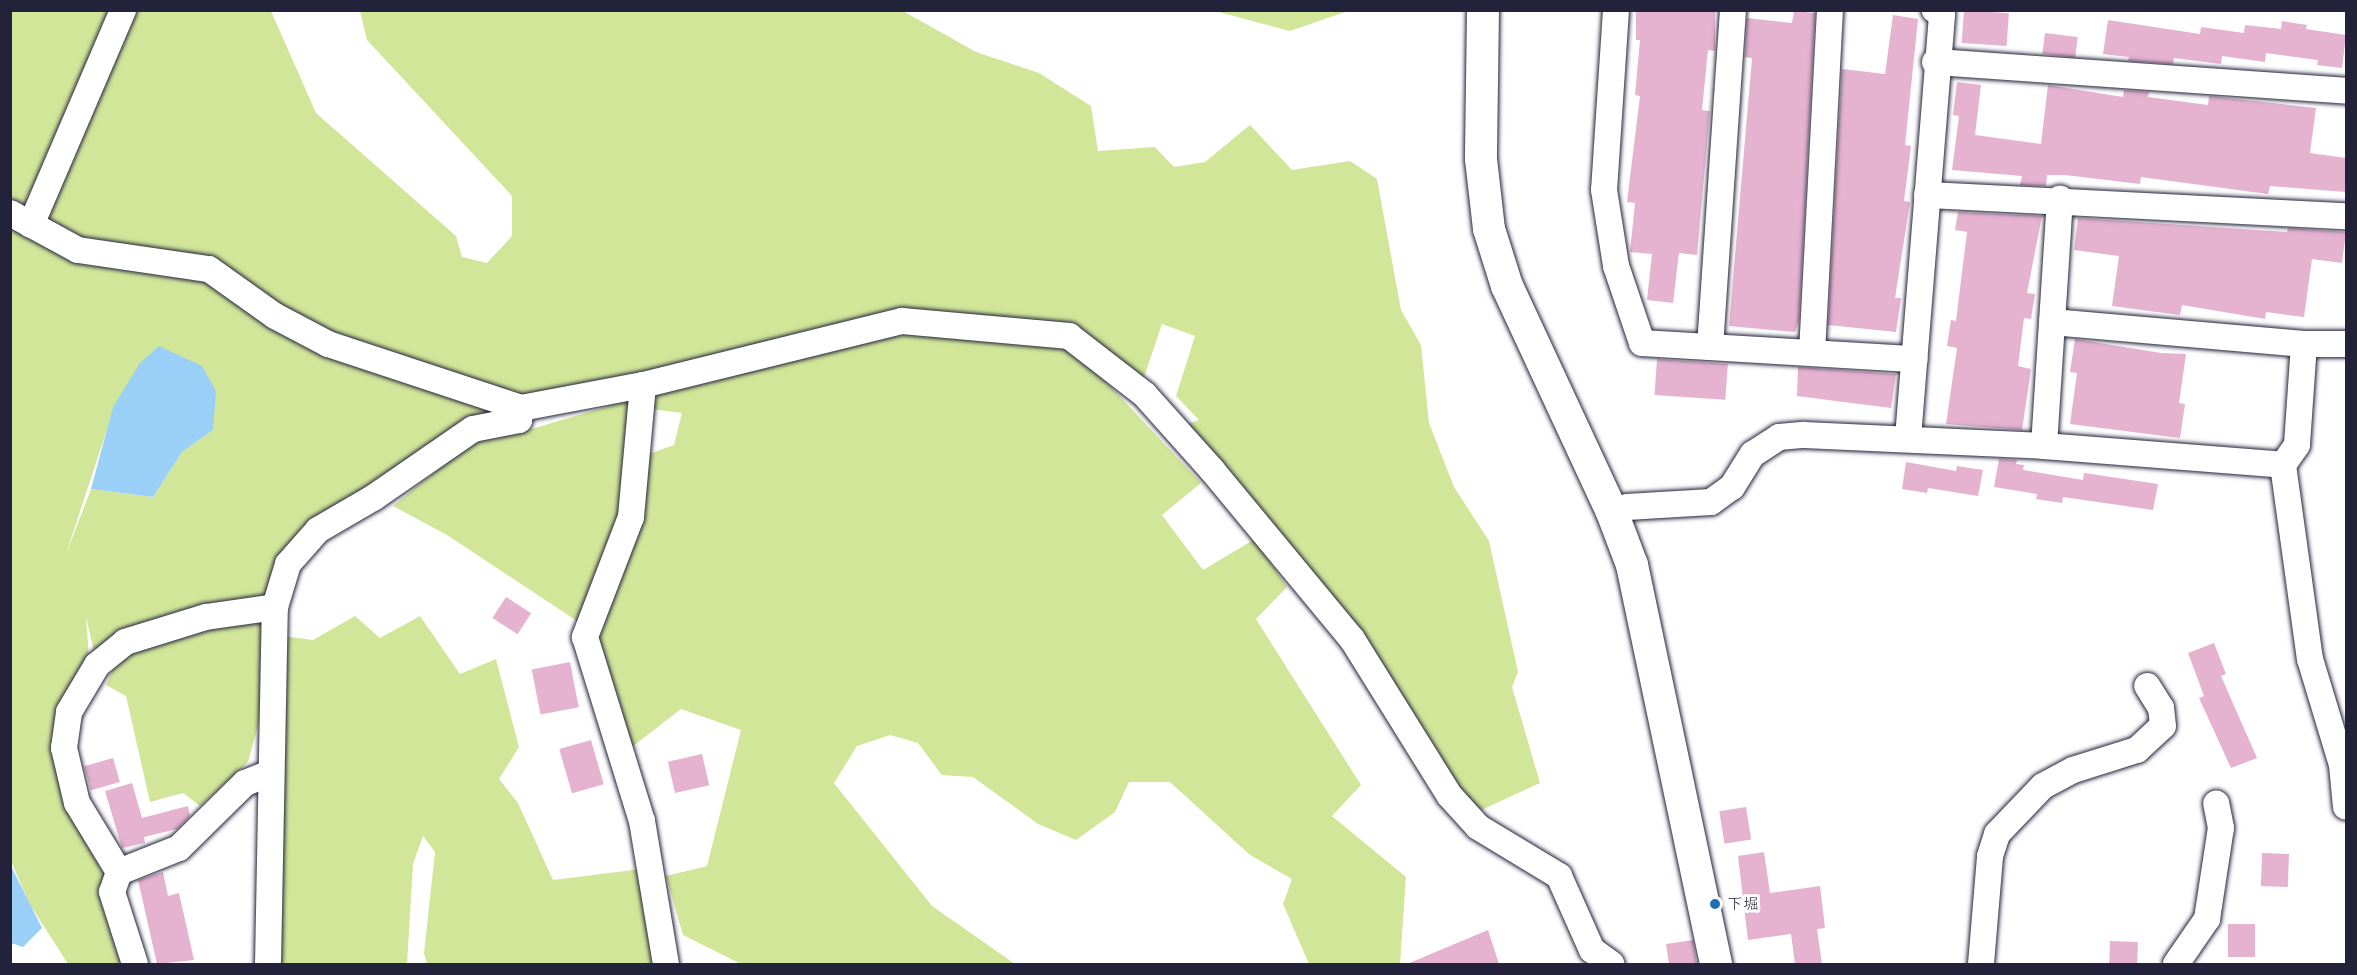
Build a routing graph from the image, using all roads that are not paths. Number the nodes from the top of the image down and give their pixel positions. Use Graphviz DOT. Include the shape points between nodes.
graph roads {
  1 [pos="123,10"];
  2 [pos="1483,10"];
  3 [pos="1616,10"];
  4 [pos="1733,10"];
  5 [pos="1830,10"];
  6 [pos="1940,11"];
  7 [pos="1935,62"];
  8 [pos="2346,91"];
  9 [pos="1927,195"];
  10 [pos="2060,199"];
  11 [pos="2346,216"];
  12 [pos="21,219"];
  13 [pos="2052,322"];
  14 [pos="2304,344"];
  15 [pos="2346,344"];
  16 [pos="1710,347"];
  17 [pos="1812,353"];
  18 [pos="1915,359"];
  19 [pos="643,385"];
  20 [pos="521,408"];
  21 [pos="1908,438"];
  22 [pos="2044,446"];
  23 [pos="2283,465"];
  24 [pos="1611,512"];
  25 [pos="275,607"];
  26 [pos="2147,686"];
  27 [pos="270,773"];
  28 [pos="2216,803"];
  29 [pos="2346,807"];
  30 [pos="118,872"];
  31 [pos="135,964"];
  32 [pos="268,964"];
  33 [pos="666,964"];
  34 [pos="1611,964"];
  35 [pos="1716,964"];
  36 [pos="1981,964"];
  37 [pos="2175,964"];
  1 -- 12 [label="street"];
  2 -- 24 [label="street" via="1481,159 1489,229 1507,286"];
  3 -- 16 [label="street" via="1604,190 1616,266 1642,343"];
  4 -- 16 [label="street"];
  5 -- 17 [label="street"];
  6 -- 7 [label="street"];
  7 -- 8 [label="street"];
  7 -- 9 [label="street"];
  9 -- 10 [label="street"];
  9 -- 18 [label="street"];
  10 -- 11 [label="street"];
  10 -- 13 [label="street"];
  12 -- 20 [label="street" via="78,250 209,269 275,316 328,344"];
  13 -- 14 [label="street"];
  13 -- 22 [label="street"];
  14 -- 15 [label="street"];
  14 -- 23 [label="street" via="2297,445"];
  16 -- 17 [label="street"];
  17 -- 18 [label="street"];
  18 -- 21 [label="street"];
  19 -- 20 [label="street"];
  19 -- 33 [label="street" via="631,518 585,637 642,821"];
  19 -- 34 [label="street" via="902,321 1069,336 1145,395 1212,470 1352,639 1449,795 1478,827 1559,876 1593,950"];
  20 -- 25 [label="street" via="519,420 473,429 373,498 318,530 288,564"];
  21 -- 22 [label="street"];
  21 -- 24 [label="street" via="1779,437 1753,454 1732,488 1711,502 1627,507"];
  22 -- 23 [label="street"];
  23 -- 29 [label="street" via="2310,659 2342,765"];
  24 -- 35 [label="street" via="1632,565"];
  25 -- 27 [label="street"];
  25 -- 30 [label="street" via="206,616 125,642 97,666 69,712 64,748 70,782 77,803"];
  26 -- 36 [label="street" via="2162,708 2163,726 2137,750 2073,770 2043,786 1997,834 1990,856"];
  27 -- 30 [label="street" via="245,783 179,848"];
  27 -- 32 [label="street"];
  28 -- 37 [label="street" via="2221,828 2207,919"];
  30 -- 31 [label="street" via="112,892"];
}
